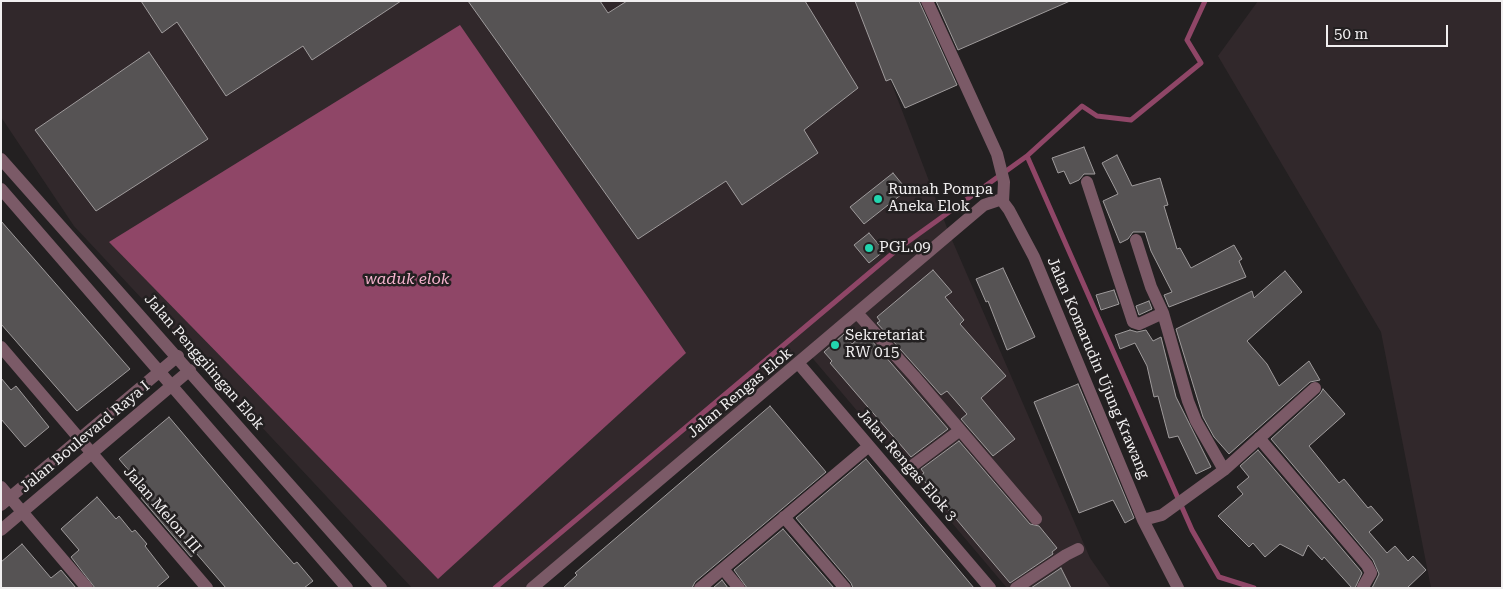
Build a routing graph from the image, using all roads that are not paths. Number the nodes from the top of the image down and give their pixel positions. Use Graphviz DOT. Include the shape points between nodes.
graph roads {
  1 [pos="927,1"];
  2 [pos="1,159"];
  3 [pos="1087,182"];
  4 [pos="1,189"];
  5 [pos="1003,202"];
  6 [pos="1136,240"];
  7 [pos="1163,313"];
  8 [pos="858,314"];
  9 [pos="1,347"];
  10 [pos="178,356"];
  11 [pos="799,364"];
  12 [pos="190,370"];
  13 [pos="160,372"];
  14 [pos="172,385"];
  15 [pos="1315,388"];
  16 [pos="959,430"];
  17 [pos="1259,438"];
  18 [pos="79,439"];
  19 [pos="868,446"];
  20 [pos="92,453"];
  21 [pos="912,466"];
  22 [pos="1224,470"];
  23 [pos="1,487"];
  24 [pos="6,502"];
  25 [pos="23,512"];
  26 [pos="784,517"];
  27 [pos="1036,519"];
  28 [pos="1143,520"];
  29 [pos="1,530"];
  30 [pos="1078,550"];
  31 [pos="723,569"];
  32 [pos="987,587"];
  33 [pos="1363,587"];
  34 [pos="87,588"];
  35 [pos="207,588"];
  36 [pos="347,588"];
  37 [pos="381,588"];
  38 [pos="532,588"];
  39 [pos="700,588"];
  40 [pos="740,588"];
  41 [pos="845,588"];
  42 [pos="1016,588"];
  43 [pos="1178,588"];
  1 -- 5 [label="street" via="997,154 1004,182"];
  2 -- 10 [label="street, Jalan Penggilingan Elok"];
  3 -- 7 [label="street" via="1133,322 1140,324"];
  4 -- 13 [label="street"];
  5 -- 8 [label="street, Jalan Rengas Elok" via="988,202"];
  5 -- 28 [label="street, Jalan Komarudin Ujung Krawang" via="1034,257"];
  6 -- 7 [label="street"];
  7 -- 22 [label="street" via="1188,401"];
  8 -- 11 [label="street, Jalan Rengas Elok"];
  8 -- 16 [label="street"];
  9 -- 18 [label="street, Jalan Melon III"];
  10 -- 12 [label="street, Jalan Penggilingan Elok"];
  10 -- 13 [label="street, Jalan Boulevard Raya I"];
  11 -- 19 [label="street, Jalan Rengas Elok 3"];
  11 -- 38 [label="street, Jalan Rengas Elok"];
  12 -- 14 [label="street, Jalan Boulevard Raya I"];
  12 -- 37 [label="street, Jalan Penggilingan Elok"];
  13 -- 14 [label="street"];
  13 -- 18 [label="street, Jalan Boulevard Raya I"];
  14 -- 20 [label="street, Jalan Boulevard Raya I"];
  14 -- 36 [label="street"];
  15 -- 17 [label="street"];
  16 -- 21 [label="street"];
  16 -- 27 [label="street"];
  17 -- 22 [label="street"];
  17 -- 33 [label="street" via="1367,565 1371,573"];
  18 -- 20 [label="street, Jalan Melon III"];
  18 -- 24 [label="street, Jalan Boulevard Raya I"];
  19 -- 26 [label="street"];
  19 -- 32 [label="street, Jalan Rengas Elok 3"];
  20 -- 25 [label="street, Jalan Boulevard Raya I"];
  20 -- 35 [label="street, Jalan Melon III"];
  22 -- 28 [label="street" via="1162,515"];
  23 -- 24 [label="street"];
  24 -- 25 [label="street"];
  25 -- 29 [label="street, Jalan Boulevard Raya I"];
  25 -- 34 [label="street"];
  26 -- 31 [label="street"];
  26 -- 41 [label="street"];
  28 -- 43 [label="street, Jalan Komarudin Ujung Krawang"];
  30 -- 42 [label="street"];
  31 -- 39 [label="street"];
  31 -- 40 [label="street"];
}
